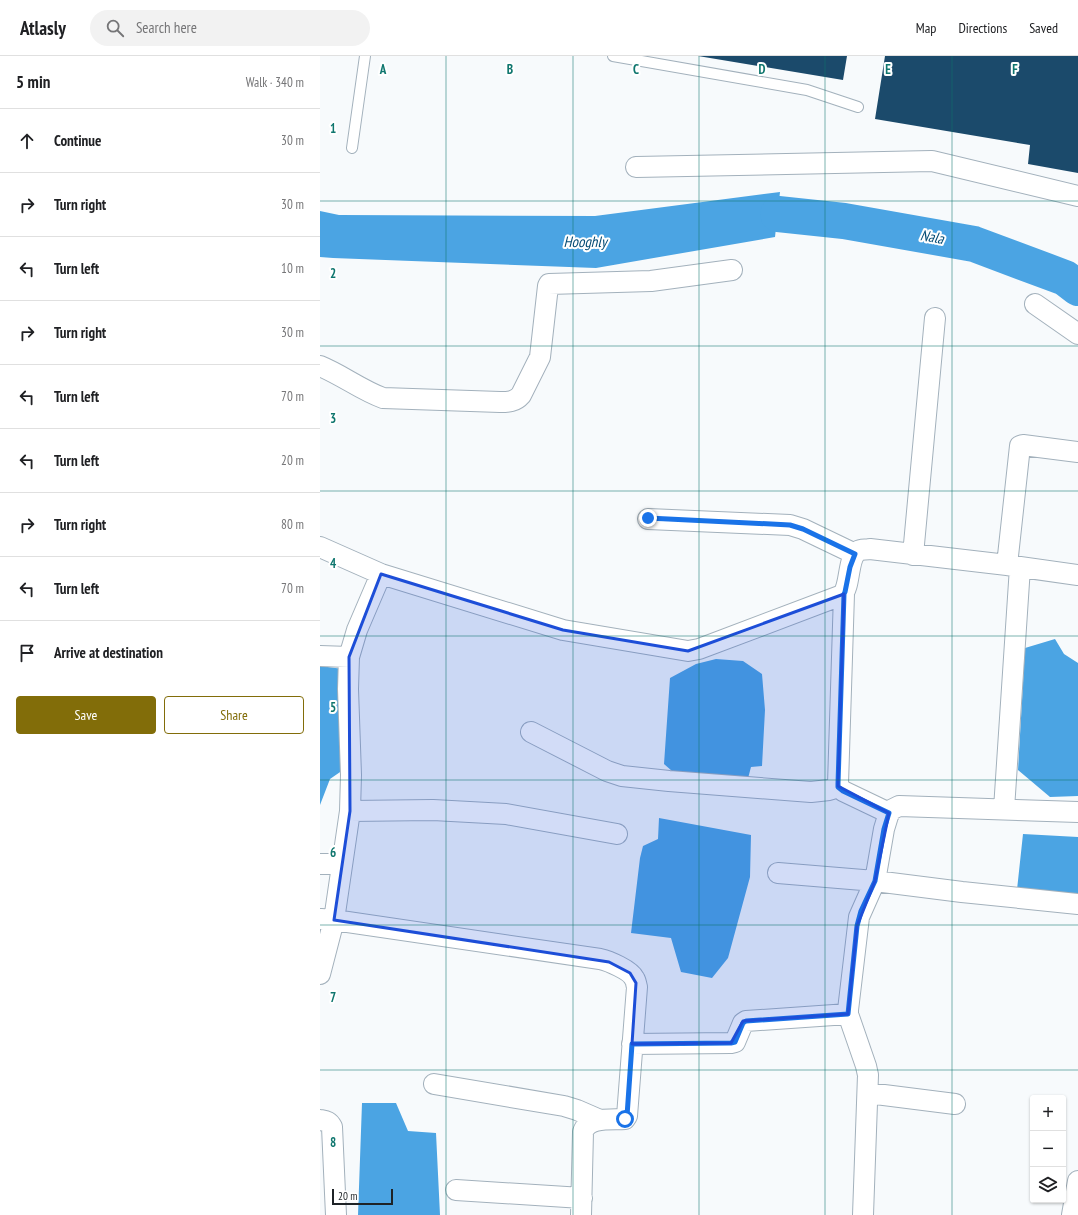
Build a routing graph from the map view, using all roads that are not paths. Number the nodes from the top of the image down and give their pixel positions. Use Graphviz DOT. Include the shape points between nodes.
graph roads {
  1 [pos="365,56"];
  2 [pos="613,56"];
  3 [pos="858,107"];
  4 [pos="352,148"];
  5 [pos="636,167"];
  6 [pos="1078,196"];
  7 [pos="732,270"];
  8 [pos="1035,304"];
  9 [pos="935,318"];
  10 [pos="1078,334"];
  11 [pos="320,366"];
  12 [pos="1078,452"];
  13 [pos="648,518"];
  14 [pos="320,547"];
  15 [pos="855,554"];
  16 [pos="913,554"];
  17 [pos="1013,566"];
  18 [pos="381,574"];
  19 [pos="1078,575"];
  20 [pos="844,594"];
  21 [pos="320,656"];
  22 [pos="349,658"];
  23 [pos="531,732"];
  24 [pos="838,787"];
  25 [pos="1004,809"];
  26 [pos="350,811"];
  27 [pos="1078,812"];
  28 [pos="889,813"];
  29 [pos="617,834"];
  30 [pos="320,864"];
  31 [pos="342,864"];
  32 [pos="778,872"];
  33 [pos="875,881"];
  34 [pos="1078,904"];
  35 [pos="327,920"];
  36 [pos="320,974"];
  37 [pos="848,1014"];
  38 [pos="632,1044"];
  39 [pos="434,1084"];
  40 [pos="868,1093"];
  41 [pos="955,1104"];
  42 [pos="320,1120"];
  43 [pos="600,1120"];
  44 [pos="1078,1181"];
  45 [pos="456,1190"];
  46 [pos="582,1207"];
  47 [pos="336,1215"];
  48 [pos="863,1215"];
  49 [pos="1072,1215"];
  1 -- 4 [label="lane"];
  2 -- 3 [label="lane" via="807,90"];
  5 -- 6 [label="street" via="932,161"];
  7 -- 11 [label="street" via="651,281 549,284 540,357 521,395 513,401 384,398"];
  8 -- 10 [label="street"];
  9 -- 16 [label="street"];
  12 -- 17 [label="street" via="1020,446"];
  13 -- 15 [label="street" via="790,525"];
  14 -- 18 [label="street"];
  15 -- 16 [label="street" via="860,550 870,550"];
  15 -- 20 [label="street"];
  16 -- 17 [label="street"];
  17 -- 19 [label="street"];
  17 -- 25 [label="street"];
  18 -- 20 [label="street" via="563,630 688,651"];
  18 -- 22 [label="street" via="357,630"];
  20 -- 24 [label="street"];
  21 -- 22 [label="street"];
  22 -- 26 [label="street"];
  23 -- 24 [label="street" via="607,771 622,776 811,792"];
  24 -- 28 [label="street"];
  25 -- 27 [label="street"];
  25 -- 28 [label="street" via="899,806"];
  26 -- 29 [label="street" via="433,810 506,814"];
  26 -- 31 [label="street"];
  28 -- 33 [label="street"];
  30 -- 31 [label="street"];
  31 -- 35 [label="street"];
  32 -- 33 [label="street"];
  33 -- 34 [label="street"];
  33 -- 37 [label="street" via="857,926"];
  35 -- 36 [label="street"];
  35 -- 38 [label="street" via="609,962 630,973 636,982"];
  37 -- 38 [label="street" via="746,1021 735,1042 731,1043"];
  37 -- 40 [label="street" via="866,1066"];
  38 -- 43 [label="street" via="627,1117"];
  39 -- 43 [label="street" via="564,1106"];
  40 -- 41 [label="street"];
  40 -- 48 [label="street"];
  42 -- 47 [label="street" via="325,1120 332,1127"];
  43 -- 46 [label="street" via="590,1122 583,1132"];
  44 -- 49 [label="street"];
  45 -- 46 [label="street"];
}
